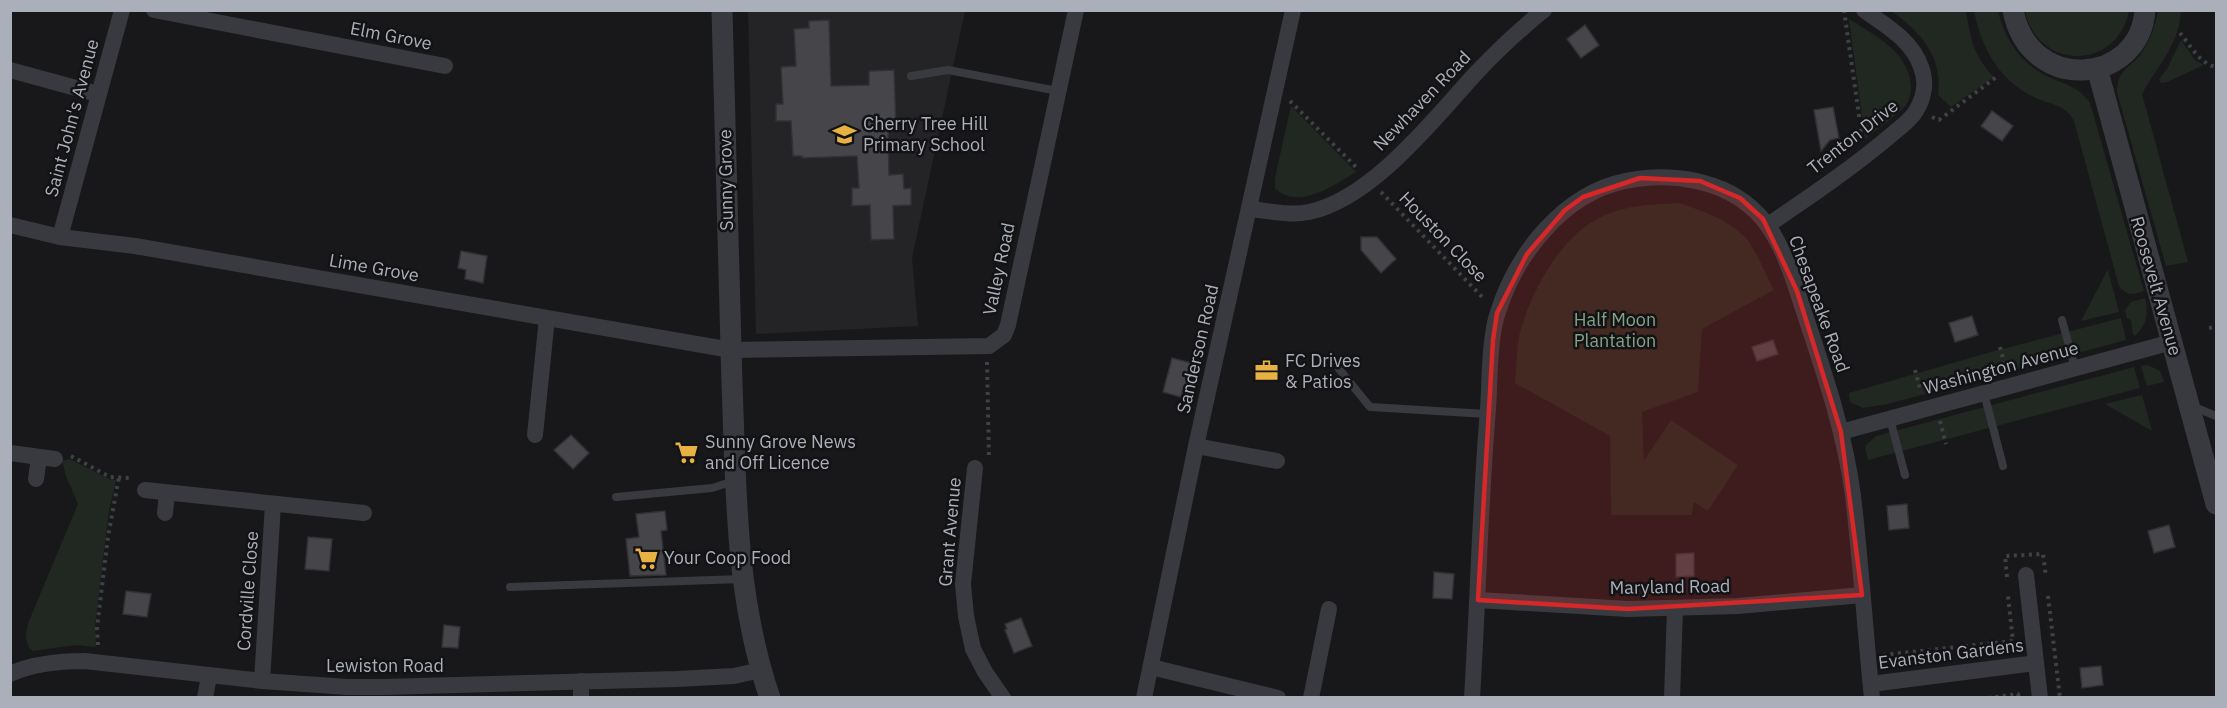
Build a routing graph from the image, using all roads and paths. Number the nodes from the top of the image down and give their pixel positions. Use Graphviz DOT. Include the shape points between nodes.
graph roads {
  1 [pos="122,10"];
  2 [pos="154,10"];
  3 [pos="722,10"];
  4 [pos="1076,10"];
  5 [pos="1293,10"];
  6 [pos="1544,10"];
  7 [pos="1844,10"];
  8 [pos="1864,10"];
  9 [pos="2013,10"];
  10 [pos="2145,10"];
  11 [pos="2180,33"];
  12 [pos="445,66"];
  13 [pos="2217,67"];
  14 [pos="2097,68"];
  15 [pos="10,70"];
  16 [pos="1999,75"];
  17 [pos="911,76"];
  18 [pos="1276,87"];
  19 [pos="1058,91"];
  20 [pos="98,94"];
  21 [pos="1917,110"];
  22 [pos="1865,156"];
  23 [pos="1370,180"];
  24 [pos="1250,209"];
  25 [pos="10,225"];
  26 [pos="1768,225"];
  27 [pos="60,237"];
  28 [pos="1497,313"];
  29 [pos="547,318"];
  30 [pos="2061,320"];
  31 [pos="2217,327"];
  32 [pos="2209,328"];
  33 [pos="2172,342"];
  34 [pos="980,347"];
  35 [pos="2000,347"];
  36 [pos="731,350"];
  37 [pos="2075,368"];
  38 [pos="1339,369"];
  39 [pos="1915,370"];
  40 [pos="2010,386"];
  41 [pos="1984,393"];
  42 [pos="2189,405"];
  43 [pos="1925,409"];
  44 [pos="1487,414"];
  45 [pos="2217,416"];
  46 [pos="1890,419"];
  47 [pos="1841,432"];
  48 [pos="535,435"];
  49 [pos="1196,446"];
  50 [pos="10,453"];
  51 [pos="47,458"];
  52 [pos="1277,461"];
  53 [pos="2003,466"];
  54 [pos="975,468"];
  55 [pos="1905,475"];
  56 [pos="119,477"];
  57 [pos="36,479"];
  58 [pos="736,480"];
  59 [pos="145,490"];
  60 [pos="167,493"];
  61 [pos="616,497"];
  62 [pos="273,504"];
  63 [pos="2217,504"];
  64 [pos="165,513"];
  65 [pos="364,513"];
  66 [pos="2026,575"];
  67 [pos="743,579"];
  68 [pos="510,587"];
  69 [pos="1862,596"];
  70 [pos="1478,600"];
  71 [pos="1675,608"];
  72 [pos="1329,609"];
  73 [pos="1867,656"];
  74 [pos="101,662"];
  75 [pos="2036,663"];
  76 [pos="1150,667"];
  77 [pos="761,670"];
  78 [pos="10,674"];
  79 [pos="209,676"];
  80 [pos="262,681"];
  81 [pos="581,689"];
  82 [pos="1871,691"];
  83 [pos="205,698"];
  84 [pos="770,698"];
  85 [pos="1003,698"];
  86 [pos="1144,698"];
  87 [pos="1278,698"];
  88 [pos="1311,698"];
  89 [pos="1472,698"];
  90 [pos="1672,698"];
  91 [pos="1988,698"];
  92 [pos="2019,698"];
  93 [pos="2040,698"];
  94 [pos="2060,698"];
  1 -- 20 [label="street, Saint John's Avenue"];
  2 -- 12 [label="street, Elm Grove"];
  3 -- 36 [label="street, Sunny Grove"];
  4 -- 19 [label="street, Valley Road"];
  5 -- 18 [label="street, Sanderson Road"];
  6 -- 23 [label="street, Newhaven Road" via="1478,71 1421,135"];
  7 -- 22 [label="path"];
  8 -- 21 [label="street, Trenton Drive" via="1902,39 1919,61 1924,87"];
  9 -- 14 [label="street" via="2021,37 2041,59 2076,71"];
  10 -- 14 [label="street" via="2132,44 2111,63"];
  11 -- 13 [label="path" via="2207,64"];
  14 -- 33 [label="street, Roosevelt Avenue"];
  15 -- 20 [label="street"];
  16 -- 21 [label="path" via="1939,120"];
  17 -- 19 [label="lane" via="948,70"];
  18 -- 23 [label="path, Houston Close"];
  18 -- 24 [label="street, Sanderson Road"];
  19 -- 34 [label="street, Valley Road" via="1008,325 997,341"];
  20 -- 27 [label="street, Saint John's Avenue"];
  21 -- 22 [label="street, Trenton Drive"];
  22 -- 26 [label="street, Trenton Drive"];
  23 -- 24 [label="street, Newhaven Road" via="1341,200 1312,212 1291,214"];
  23 -- 28 [label="path, Houston Close"];
  24 -- 49 [label="street, Sanderson Road"];
  25 -- 27 [label="street, Lime Grove"];
  26 -- 28 [label="street, Chesapeake Road" via="1740,198 1700,181 1640,178 1620,182 1583,197 1545,230 1527,254"];
  26 -- 47 [label="street, Chesapeake Road" via="1797,291"];
  27 -- 29 [label="street, Lime Grove" via="135,246"];
  28 -- 44 [label="street, Chesapeake Road"];
  29 -- 36 [label="street, Lime Grove"];
  29 -- 48 [label="street"];
  30 -- 37 [label="lane"];
  31 -- 32 [label="path"];
  33 -- 37 [label="street, Washington Avenue"];
  33 -- 42 [label="street, Roosevelt Avenue"];
  34 -- 36 [label="street, Valley Road"];
  34 -- 54 [label="path" via="980,361 987,360 989,459 986,470"];
  35 -- 40 [label="path"];
  36 -- 58 [label="street, Sunny Grove"];
  37 -- 40 [label="street, Washington Avenue"];
  38 -- 44 [label="lane" via="1370,407"];
  39 -- 43 [label="path"];
  40 -- 41 [label="street, Washington Avenue"];
  41 -- 43 [label="street, Washington Avenue"];
  41 -- 53 [label="lane"];
  42 -- 45 [label="lane"];
  42 -- 63 [label="street, Roosevelt Avenue"];
  43 -- 46 [label="street, Washington Avenue"];
  44 -- 70 [label="street, Chesapeake Road"];
  46 -- 47 [label="street, Washington Avenue"];
  46 -- 55 [label="lane"];
  47 -- 69 [label="street, Chesapeake Road" via="1852,494"];
  49 -- 52 [label="street"];
  49 -- 76 [label="street, Sanderson Road"];
  50 -- 51 [label="street"];
  51 -- 56 [label="path" via="69,455 110,477"];
  51 -- 57 [label="street"];
  54 -- 85 [label="street, Grant Avenue" via="963,584 966,616 973,649"];
  56 -- 59 [label="path" via="130,478 130,484"];
  56 -- 74 [label="path" via="97,628"];
  58 -- 61 [label="lane" via="712,488"];
  58 -- 67 [label="street, Sunny Grove"];
  59 -- 60 [label="street"];
  60 -- 62 [label="street"];
  60 -- 64 [label="street"];
  62 -- 65 [label="street"];
  62 -- 80 [label="street, Cordville Close"];
  66 -- 75 [label="street, Evanston Gardens"];
  67 -- 68 [label="lane"];
  67 -- 77 [label="street, Sunny Grove"];
  69 -- 71 [label="street, Maryland Road"];
  69 -- 73 [label="street, Chesapeake Road"];
  70 -- 71 [label="street, Maryland Road"];
  70 -- 89 [label="street, Chesapeake Road"];
  71 -- 90 [label="street"];
  72 -- 88 [label="street"];
  73 -- 82 [label="street, Chesapeake Road"];
  73 -- 94 [label="path" via="2013,641 2005,556 2043,554"];
  74 -- 78 [label="street, Lewiston Road" via="59,662"];
  74 -- 79 [label="street, Lewiston Road"];
  75 -- 82 [label="street, Evanston Gardens"];
  75 -- 93 [label="street, Evanston Gardens"];
  76 -- 86 [label="street, Sanderson Road"];
  76 -- 87 [label="street"];
  77 -- 81 [label="street, Lewiston Road" via="734,676"];
  77 -- 84 [label="street, Sunny Grove"];
  79 -- 80 [label="street, Lewiston Road"];
  79 -- 83 [label="street"];
  80 -- 81 [label="street, Lewiston Road" via="347,687"];
  91 -- 92 [label="path" via="2018,694"];
}
